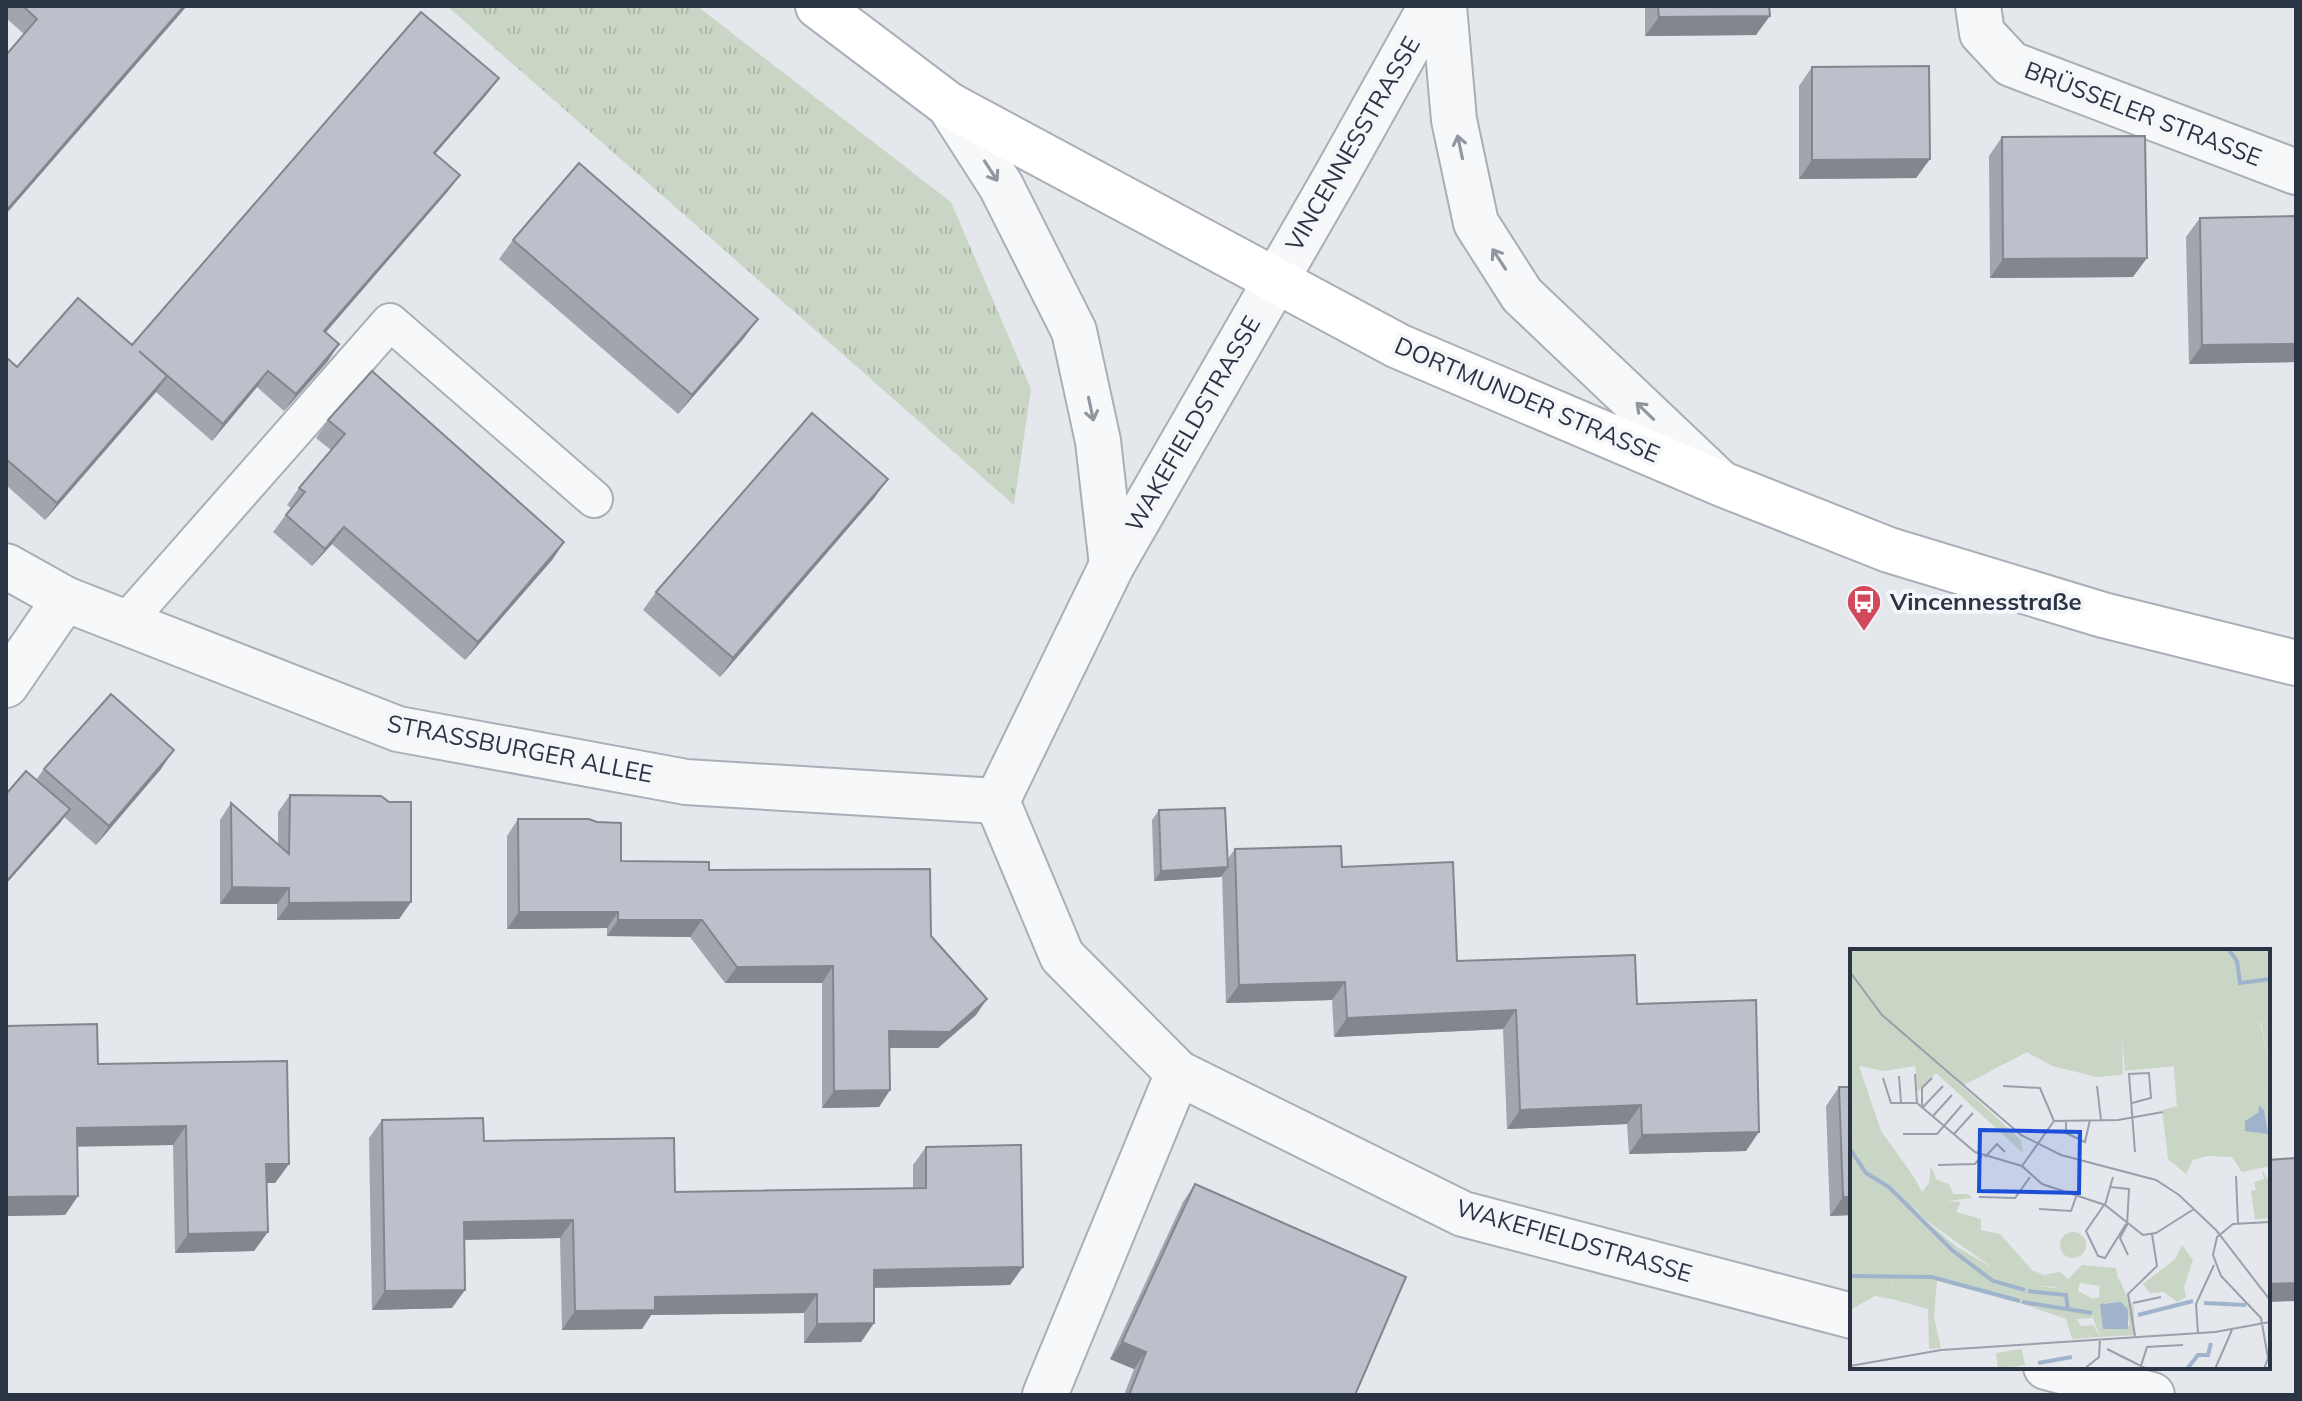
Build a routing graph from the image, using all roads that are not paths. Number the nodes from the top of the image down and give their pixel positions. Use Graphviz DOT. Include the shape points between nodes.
graph roads {
  1 [pos="818,6"];
  2 [pos="1431,6"];
  3 [pos="1444,6"];
  4 [pos="1978,6"];
  5 [pos="949,105"];
  6 [pos="2296,172"];
  7 [pos="1275,282"];
  8 [pos="1722,484"];
  9 [pos="594,499"];
  10 [pos="1112,565"];
  11 [pos="6,566"];
  12 [pos="65,599"];
  13 [pos="126,622"];
  14 [pos="2296,663"];
  15 [pos="6,685"];
  16 [pos="997,801"];
  17 [pos="1178,1073"];
  18 [pos="1850,1315"];
  19 [pos="2054,1369"];
  20 [pos="1045,1395"];
  21 [pos="2152,1395"];
  1 -- 5 [label="main road, DORTMUNDER STRASSE"];
  2 -- 7 [label="street, VINCENNESSTRASSE"];
  8 -- 3 [label="street, VINCENNESSTRASSE, one-way" via="1522,295 1476,223 1454,120"];
  4 -- 6 [label="street, BRÜSSELER STRASSE" via="1982,33 2011,64"];
  5 -- 7 [label="main road, DORTMUNDER STRASSE"];
  5 -- 10 [label="street, WAKEFIELDSTRASSE, one-way" via="1001,186 1074,331 1098,441"];
  7 -- 8 [label="main road, DORTMUNDER STRASSE" via="1398,346"];
  7 -- 10 [label="street, WAKEFIELDSTRASSE"];
  8 -- 14 [label="main road, DORTMUNDER STRASSE" via="1889,550 2103,615"];
  9 -- 13 [label="lane" via="390,322"];
  10 -- 16 [label="street, WAKEFIELDSTRASSE"];
  11 -- 12 [label="street, STRASSBURGER ALLEE"];
  12 -- 13 [label="street, STRASSBURGER ALLEE"];
  12 -- 15 [label="street"];
  13 -- 16 [label="street, STRASSBURGER ALLEE" via="398,729 686,782"];
  16 -- 17 [label="street, WAKEFIELDSTRASSE" via="1062,956"];
  17 -- 18 [label="street, WAKEFIELDSTRASSE" via="1463,1214"];
  17 -- 20 [label="street"];
  19 -- 21 [label="street"];
}
